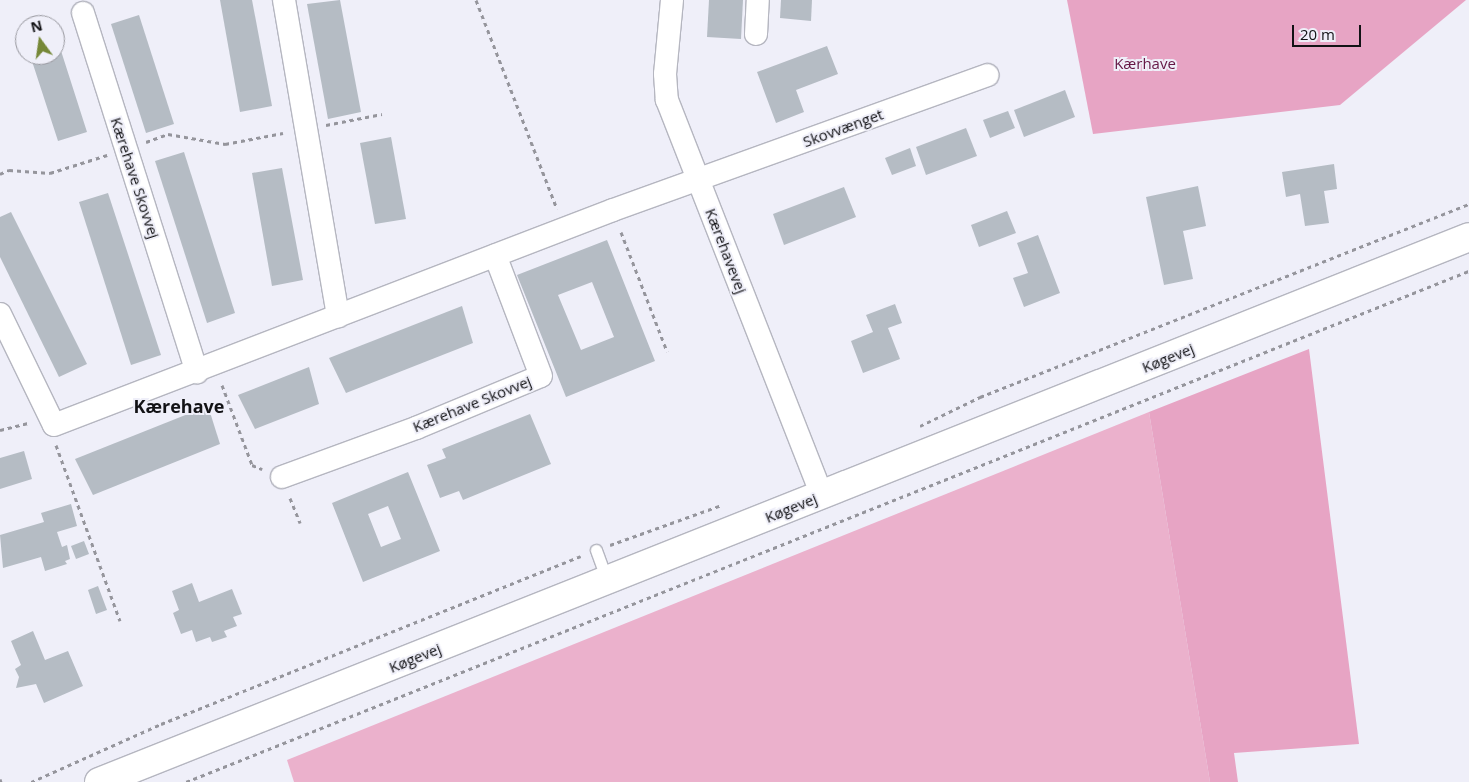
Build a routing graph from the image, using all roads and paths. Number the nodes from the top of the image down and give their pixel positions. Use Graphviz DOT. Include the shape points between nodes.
graph roads {
  1 [pos="284,0"];
  2 [pos="476,0"];
  3 [pos="672,0"];
  4 [pos="758,0"];
  5 [pos="83,13"];
  6 [pos="756,34"];
  7 [pos="987,75"];
  8 [pos="382,114"];
  9 [pos="306,129"];
  10 [pos="126,149"];
  11 [pos="0,174"];
  12 [pos="699,182"];
  13 [pos="1469,204"];
  14 [pos="613,210"];
  15 [pos="565,229"];
  16 [pos="1469,237"];
  17 [pos="495,255"];
  18 [pos="1469,271"];
  19 [pos="0,314"];
  20 [pos="338,316"];
  21 [pos="667,351"];
  22 [pos="206,368"];
  23 [pos="54,425"];
  24 [pos="914,429"];
  25 [pos="0,430"];
  26 [pos="282,476"];
  27 [pos="822,496"];
  28 [pos="731,502"];
  29 [pos="300,522"];
  30 [pos="596,550"];
  31 [pos="607,581"];
  32 [pos="120,621"];
  33 [pos="107,781"];
  34 [pos="31,782"];
  35 [pos="186,782"];
  1 -- 9 [label="street"];
  2 -- 15 [label="path"];
  3 -- 12 [label="street, Kærehavevej" via="665,74 667,100"];
  4 -- 6 [label="street"];
  5 -- 10 [label="street, Kærehave Skovvej"];
  7 -- 12 [label="street, Skovvænget"];
  8 -- 9 [label="path"];
  9 -- 10 [label="path" via="225,144 168,134"];
  9 -- 20 [label="street"];
  10 -- 11 [label="path" via="50,173 9,170"];
  10 -- 22 [label="street, Kærehave Skovvej"];
  12 -- 14 [label="street"];
  12 -- 27 [label="street, Kærehavevej"];
  13 -- 24 [label="path" via="980,397"];
  14 -- 15 [label="street"];
  14 -- 21 [label="path"];
  15 -- 17 [label="street"];
  16 -- 27 [label="main road, Køgevej"];
  17 -- 20 [label="street"];
  17 -- 26 [label="street, Kærehave Skovvej" via="541,376 416,428"];
  18 -- 35 [label="path"];
  19 -- 23 [label="street"];
  20 -- 22 [label="street"];
  22 -- 23 [label="street"];
  22 -- 26 [label="path" via="252,465"];
  23 -- 25 [label="path" via="32,422"];
  23 -- 32 [label="path" via="53,438"];
  26 -- 29 [label="path"];
  27 -- 31 [label="main road, Køgevej"];
  28 -- 30 [label="path" via="688,514"];
  30 -- 31 [label="lane"];
  30 -- 34 [label="path" via="161,724"];
  31 -- 33 [label="main road, Køgevej"];
}
